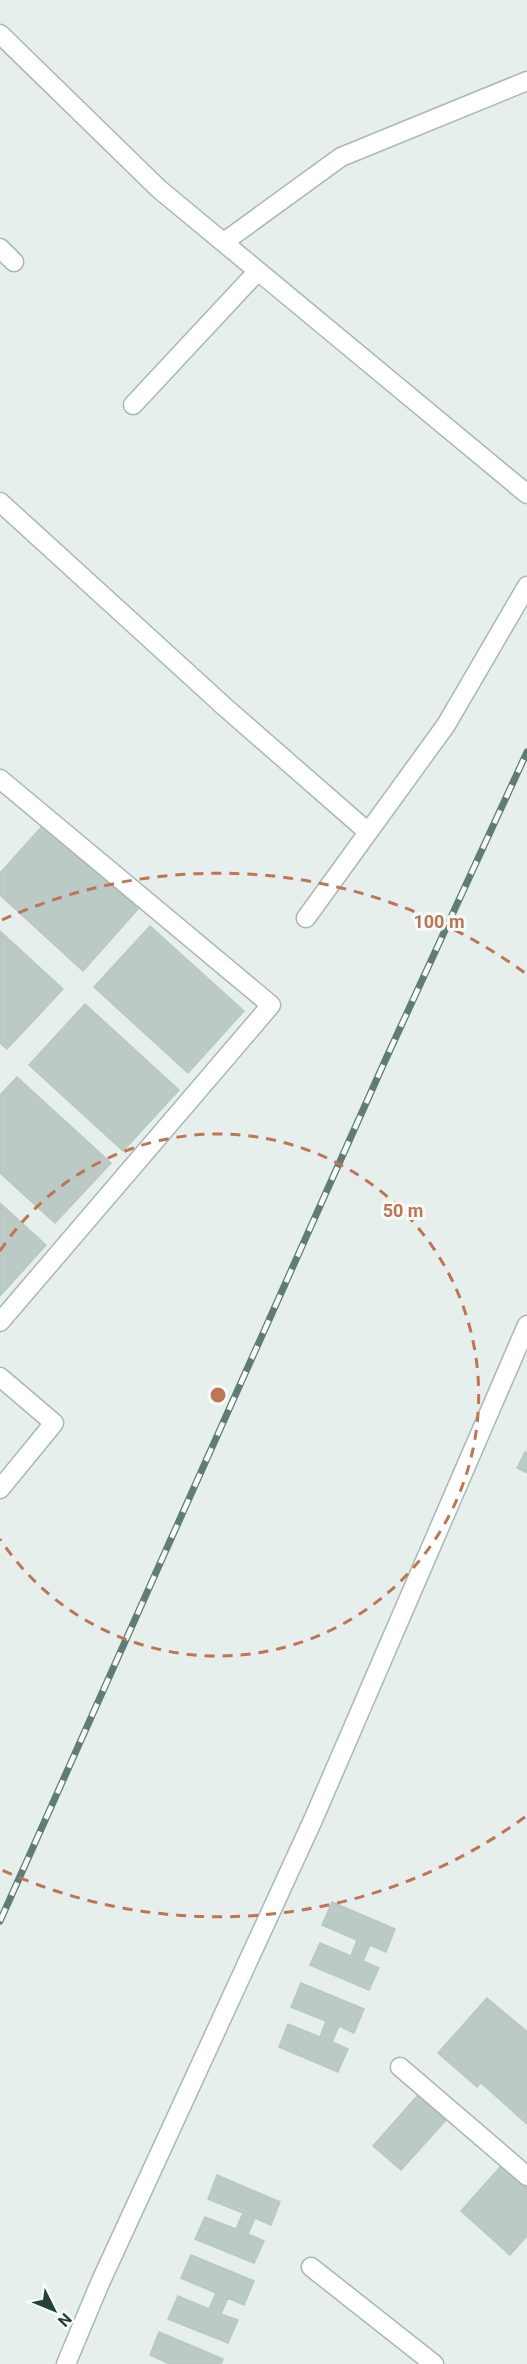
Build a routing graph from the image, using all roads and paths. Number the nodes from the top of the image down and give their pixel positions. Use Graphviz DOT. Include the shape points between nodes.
graph roads {
  1 [pos="0,34"];
  2 [pos="527,81"];
  3 [pos="224,242"];
  4 [pos="0,249"];
  5 [pos="14,262"];
  6 [pos="258,271"];
  7 [pos="133,405"];
  8 [pos="527,494"];
  9 [pos="0,502"];
  10 [pos="527,586"];
  11 [pos="0,779"];
  12 [pos="368,832"];
  13 [pos="306,918"];
  14 [pos="0,1322"];
  15 [pos="527,1325"];
  16 [pos="0,1377"];
  17 [pos="0,1489"];
  18 [pos="400,2067"];
  19 [pos="527,2176"];
  20 [pos="311,2267"];
  21 [pos="66,2364"];
  22 [pos="434,2364"];
  1 -- 3 [label="street" via="159,189"];
  2 -- 3 [label="street" via="341,157"];
  3 -- 6 [label="street"];
  4 -- 5 [label="street"];
  6 -- 7 [label="street"];
  6 -- 8 [label="street"];
  9 -- 12 [label="street"];
  10 -- 12 [label="street" via="446,725"];
  11 -- 14 [label="street" via="271,1005"];
  12 -- 13 [label="street"];
  15 -- 21 [label="street" via="313,1820"];
  16 -- 17 [label="street" via="54,1424"];
  18 -- 19 [label="street"];
  20 -- 22 [label="street"];
}
